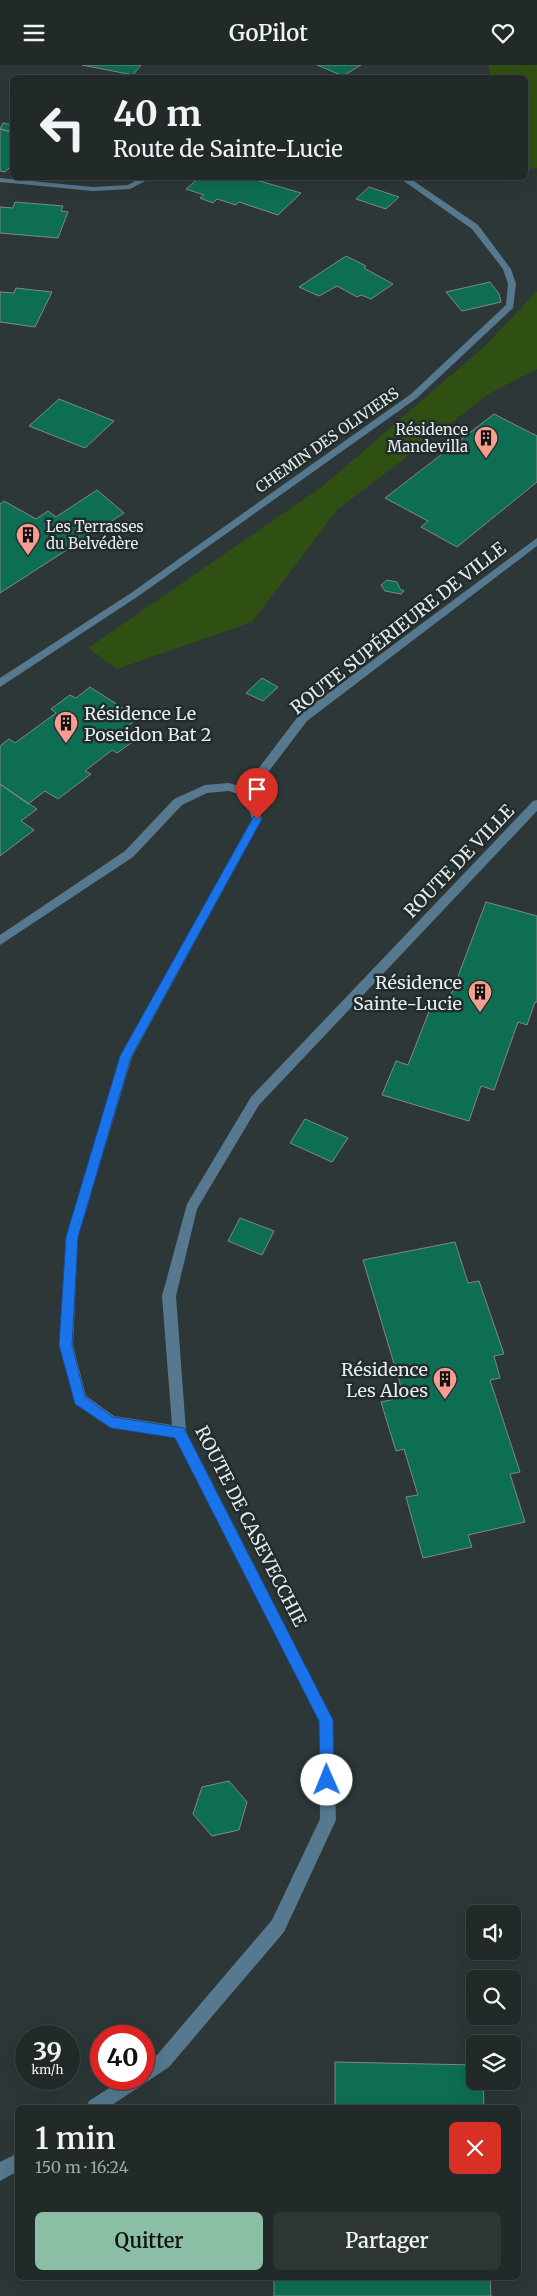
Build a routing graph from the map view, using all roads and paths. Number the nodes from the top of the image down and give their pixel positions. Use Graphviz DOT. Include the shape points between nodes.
graph roads {
  1 [pos="0,180"];
  2 [pos="143,180"];
  3 [pos="407,180"];
  4 [pos="537,541"];
  5 [pos="0,683"];
  6 [pos="249,793"];
  7 [pos="537,804"];
  8 [pos="0,941"];
  9 [pos="364,986"];
  10 [pos="179,1432"];
  11 [pos="155,2067"];
  12 [pos="121,2090"];
  13 [pos="98,2105"];
  14 [pos="15,2163"];
  15 [pos="0,2173"];
  1 -- 2 [label="street" via="94,189 130,187"];
  3 -- 5 [label="street, CHEMIN DES OLIVIERS" via="475,227 507,269 512,284 510,306 414,396 134,595"];
  4 -- 6 [label="street, ROUTE SUPÉRIEURE DE VILLE" via="303,718"];
  6 -- 8 [label="street" via="229,787 205,789 178,802 129,854"];
  6 -- 10 [label="street" via="257,819 126,1056 72,1237 66,1345 80,1400 111,1422"];
  7 -- 9 [label="street, ROUTE DE VILLE"];
  9 -- 10 [label="street, ROUTE DE CASEVECCHIE" via="255,1101 190,1208 169,1296"];
  10 -- 11 [label="street, ROUTE DE CASEVECCHIE" via="326,1720 328,1820 278,1926 164,2061"];
  12 -- 13 [label="street"];
  14 -- 15 [label="street"];
}
